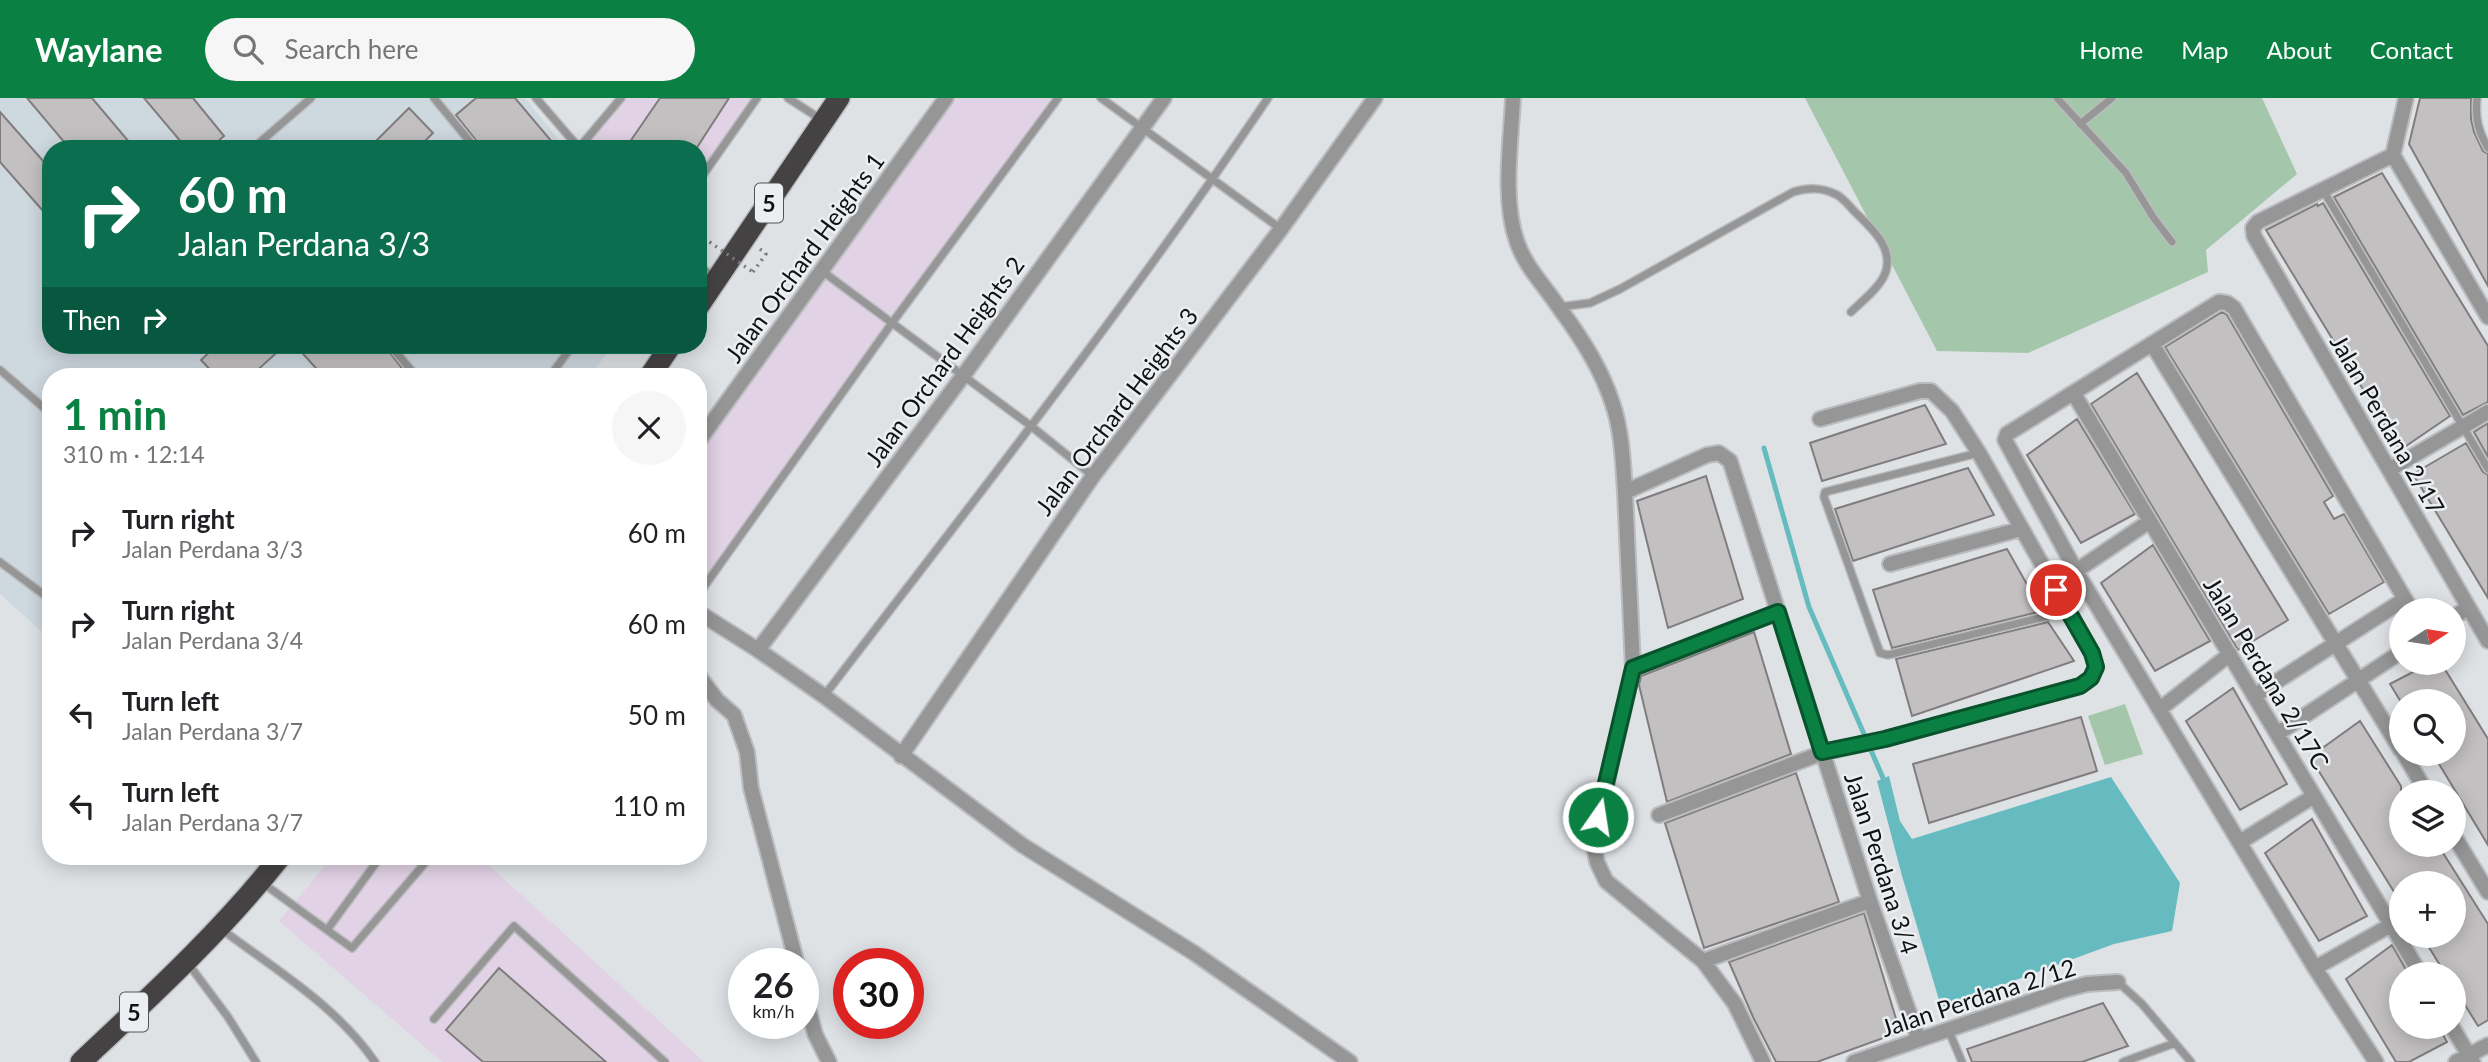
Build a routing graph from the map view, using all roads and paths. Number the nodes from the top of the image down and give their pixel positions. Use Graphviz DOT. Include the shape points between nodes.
graph roads {
  1 [pos="311,98"];
  2 [pos="434,98"];
  3 [pos="536,98"];
  4 [pos="757,98"];
  5 [pos="788,98"];
  6 [pos="839,98"];
  7 [pos="946,98"];
  8 [pos="1058,98"];
  9 [pos="1101,98"];
  10 [pos="1164,98"];
  11 [pos="1268,98"];
  12 [pos="1375,98"];
  13 [pos="1513,98"];
  14 [pos="2057,98"];
  15 [pos="2112,98"];
  16 [pos="2406,98"];
  17 [pos="2477,98"];
  18 [pos="620,99"];
  19 [pos="823,121"];
  20 [pos="2080,124"];
  21 [pos="1142,128"];
  22 [pos="262,140"];
  23 [pos="469,140"];
  24 [pos="572,140"];
  25 [pos="587,140"];
  26 [pos="2488,148"];
  27 [pos="2393,155"];
  28 [pos="707,170"];
  29 [pos="1213,179"];
  30 [pos="2323,190"];
  31 [pos="1282,229"];
  32 [pos="707,240"];
  33 [pos="2172,242"];
  34 [pos="766,254"];
  35 [pos="822,271"];
  36 [pos="707,272"];
  37 [pos="718,279"];
  38 [pos="707,294"];
  39 [pos="1559,307"];
  40 [pos="1851,312"];
  41 [pos="2488,317"];
  42 [pos="892,323"];
  43 [pos="2152,344"];
  44 [pos="398,354"];
  45 [pos="409,368"];
  46 [pos="0,370"];
  47 [pos="963,376"];
  48 [pos="2074,394"];
  49 [pos="42,406"];
  50 [pos="2488,412"];
  51 [pos="1820,419"];
  52 [pos="1031,426"];
  53 [pos="2463,427"];
  54 [pos="707,430"];
  55 [pos="1979,453"];
  56 [pos="2488,469"];
  57 [pos="2389,470"];
  58 [pos="1093,476"];
  59 [pos="1625,492"];
  60 [pos="2150,521"];
  61 [pos="2021,529"];
  62 [pos="0,562"];
  63 [pos="1890,564"];
  64 [pos="2076,571"];
  65 [pos="707,582"];
  66 [pos="42,593"];
  67 [pos="2404,598"];
  68 [pos="2467,608"];
  69 [pos="2068,611"];
  70 [pos="1778,612"];
  71 [pos="2389,615"];
  72 [pos="707,618"];
  73 [pos="2488,641"];
  74 [pos="2336,643"];
  75 [pos="758,650"];
  76 [pos="2230,654"];
  77 [pos="2389,660"];
  78 [pos="1633,668"];
  79 [pos="2358,680"];
  80 [pos="707,687"];
  81 [pos="824,696"];
  82 [pos="2255,696"];
  83 [pos="2160,709"];
  84 [pos="2389,731"];
  85 [pos="2277,734"];
  86 [pos="1822,752"];
  87 [pos="901,756"];
  88 [pos="2314,796"];
  89 [pos="1659,815"];
  90 [pos="2240,842"];
  91 [pos="2466,856"];
  92 [pos="274,865"];
  93 [pos="374,865"];
  94 [pos="423,865"];
  95 [pos="261,882"];
  96 [pos="2488,892"];
  97 [pos="1870,901"];
  98 [pos="2389,922"];
  99 [pos="2389,926"];
  100 [pos="220,927"];
  101 [pos="327,930"];
  102 [pos="793,948"];
  103 [pos="1703,961"];
  104 [pos="187,962"];
  105 [pos="2315,968"];
  106 [pos="2118,982"];
  107 [pos="433,1019"];
  108 [pos="1948,1029"];
  109 [pos="1918,1038"];
  110 [pos="818,1039"];
  111 [pos="2457,1039"];
  112 [pos="2175,1043"];
  113 [pos="2488,1045"];
  114 [pos="2466,1060"];
  115 [pos="81,1062"];
  116 [pos="256,1062"];
  117 [pos="375,1062"];
  118 [pos="665,1062"];
  119 [pos="829,1062"];
  120 [pos="1350,1062"];
  121 [pos="1763,1062"];
  122 [pos="1854,1062"];
  123 [pos="1962,1062"];
  124 [pos="2123,1062"];
  125 [pos="2191,1062"];
  126 [pos="2375,1062"];
  1 -- 22 [label="lane"];
  2 -- 23 [label="lane"];
  3 -- 24 [label="lane"];
  4 -- 28 [label="lane"];
  5 -- 19 [label="lane"];
  6 -- 19 [label="highway, 5"];
  7 -- 35 [label="street, Jalan Orchard Heights 1"];
  8 -- 42 [label="lane"];
  9 -- 21 [label="lane"];
  10 -- 21 [label="street, Jalan Orchard Heights 2"];
  11 -- 29 [label="lane"];
  12 -- 31 [label="street, Jalan Orchard Heights 3"];
  13 -- 39 [label="street" via="1509,206 1517,242 1533,276"];
  14 -- 20 [label="lane"];
  15 -- 20 [label="lane"];
  16 -- 27 [label="street"];
  17 -- 26 [label="lane" via="2479,133"];
  18 -- 25 [label="lane"];
  19 -- 37 [label="highway, 5"];
  20 -- 33 [label="lane" via="2126,173"];
  21 -- 29 [label="lane"];
  21 -- 47 [label="street, Jalan Orchard Heights 2"];
  27 -- 30 [label="street"];
  27 -- 41 [label="street"];
  29 -- 31 [label="lane"];
  29 -- 52 [label="lane"];
  30 -- 53 [label="lane"];
  30 -- 57 [label="street, Jalan Perdana 2/17" via="2258,222 2254,236"];
  31 -- 58 [label="street, Jalan Orchard Heights 3"];
  32 -- 34 [label="path, bridge" via="753,272"];
  35 -- 42 [label="lane"];
  35 -- 54 [label="street, Jalan Orchard Heights 1"];
  36 -- 37 [label="lane"];
  37 -- 38 [label="highway, 5"];
  39 -- 40 [label="lane" via="1601,299 1722,230 1808,188 1838,195 1878,235 1888,261 1878,284"];
  39 -- 59 [label="street" via="1598,366 1613,403"];
  42 -- 47 [label="lane"];
  42 -- 65 [label="lane"];
  43 -- 48 [label="street"];
  43 -- 67 [label="street" via="2219,302 2234,308"];
  43 -- 74 [label="street"];
  44 -- 45 [label="lane"];
  46 -- 49 [label="lane"];
  47 -- 52 [label="lane"];
  47 -- 75 [label="street, Jalan Orchard Heights 2"];
  48 -- 60 [label="street, Jalan Perdana 2/17C"];
  48 -- 64 [label="street" via="2007,434 2005,440"];
  50 -- 53 [label="street"];
  51 -- 55 [label="street" via="1931,391 1952,411"];
  52 -- 58 [label="lane"];
  52 -- 81 [label="lane"];
  53 -- 56 [label="lane"];
  53 -- 57 [label="street"];
  55 -- 61 [label="street"];
  55 -- 69 [label="lane" via="1825,492 1880,653 1888,656"];
  57 -- 68 [label="street, Jalan Perdana 2/17"];
  58 -- 87 [label="street, Jalan Orchard Heights 3"];
  59 -- 70 [label="street, Jalan Perdana 3/4" via="1707,455 1719,453 1730,461"];
  59 -- 78 [label="street"];
  60 -- 64 [label="street"];
  60 -- 76 [label="street, Jalan Perdana 2/17C"];
  61 -- 63 [label="street"];
  61 -- 69 [label="street"];
  62 -- 66 [label="lane"];
  64 -- 83 [label="street"];
  68 -- 73 [label="street, Jalan Perdana 2/17"];
  69 -- 86 [label="street" via="2096,667 2080,686"];
  70 -- 78 [label="street"];
  70 -- 86 [label="street, Jalan Perdana 3/4"];
  71 -- 74 [label="street"];
  72 -- 75 [label="street"];
  74 -- 79 [label="street"];
  74 -- 82 [label="street"];
  75 -- 81 [label="street"];
  76 -- 82 [label="street, Jalan Perdana 2/17C"];
  76 -- 83 [label="street"];
  77 -- 79 [label="street"];
  78 -- 103 [label="street" via="1593,842 1597,863 1606,881"];
  79 -- 84 [label="street"];
  79 -- 85 [label="street"];
  80 -- 102 [label="street" via="733,715 747,752 751,788"];
  81 -- 87 [label="street"];
  82 -- 85 [label="street, Jalan Perdana 2/17C"];
  83 -- 90 [label="street"];
  85 -- 88 [label="street, Jalan Perdana 2/17C"];
  86 -- 89 [label="street"];
  86 -- 97 [label="street, Jalan Perdana 3/4"];
  87 -- 120 [label="street" via="1022,845 1194,953"];
  88 -- 90 [label="street"];
  88 -- 98 [label="street, Jalan Perdana 2/17C"];
  90 -- 105 [label="street"];
  91 -- 96 [label="street"];
  92 -- 95 [label="highway, 5"];
  93 -- 101 [label="lane"];
  94 -- 101 [label="lane" via="352,948"];
  95 -- 100 [label="highway, 5"];
  95 -- 101 [label="lane"];
  97 -- 103 [label="street"];
  97 -- 109 [label="street, Jalan Perdana 3/4"];
  99 -- 105 [label="street"];
  100 -- 104 [label="highway, 5"];
  100 -- 117 [label="lane" via="309,992"];
  103 -- 121 [label="street" via="1735,1004"];
  104 -- 115 [label="highway, 5"];
  104 -- 116 [label="lane"];
  105 -- 126 [label="street"];
  106 -- 108 [label="street, Jalan Perdana 2/12" via="2064,990"];
  106 -- 112 [label="lane"];
  107 -- 118 [label="lane" via="514,926"];
  108 -- 109 [label="street, Jalan Perdana 2/12"];
  108 -- 123 [label="lane"];
  109 -- 122 [label="street, Jalan Perdana 2/12"];
  110 -- 119 [label="street"];
  111 -- 114 [label="street"];
  112 -- 124 [label="lane"];
  112 -- 125 [label="lane"];
  113 -- 114 [label="street"];
}
